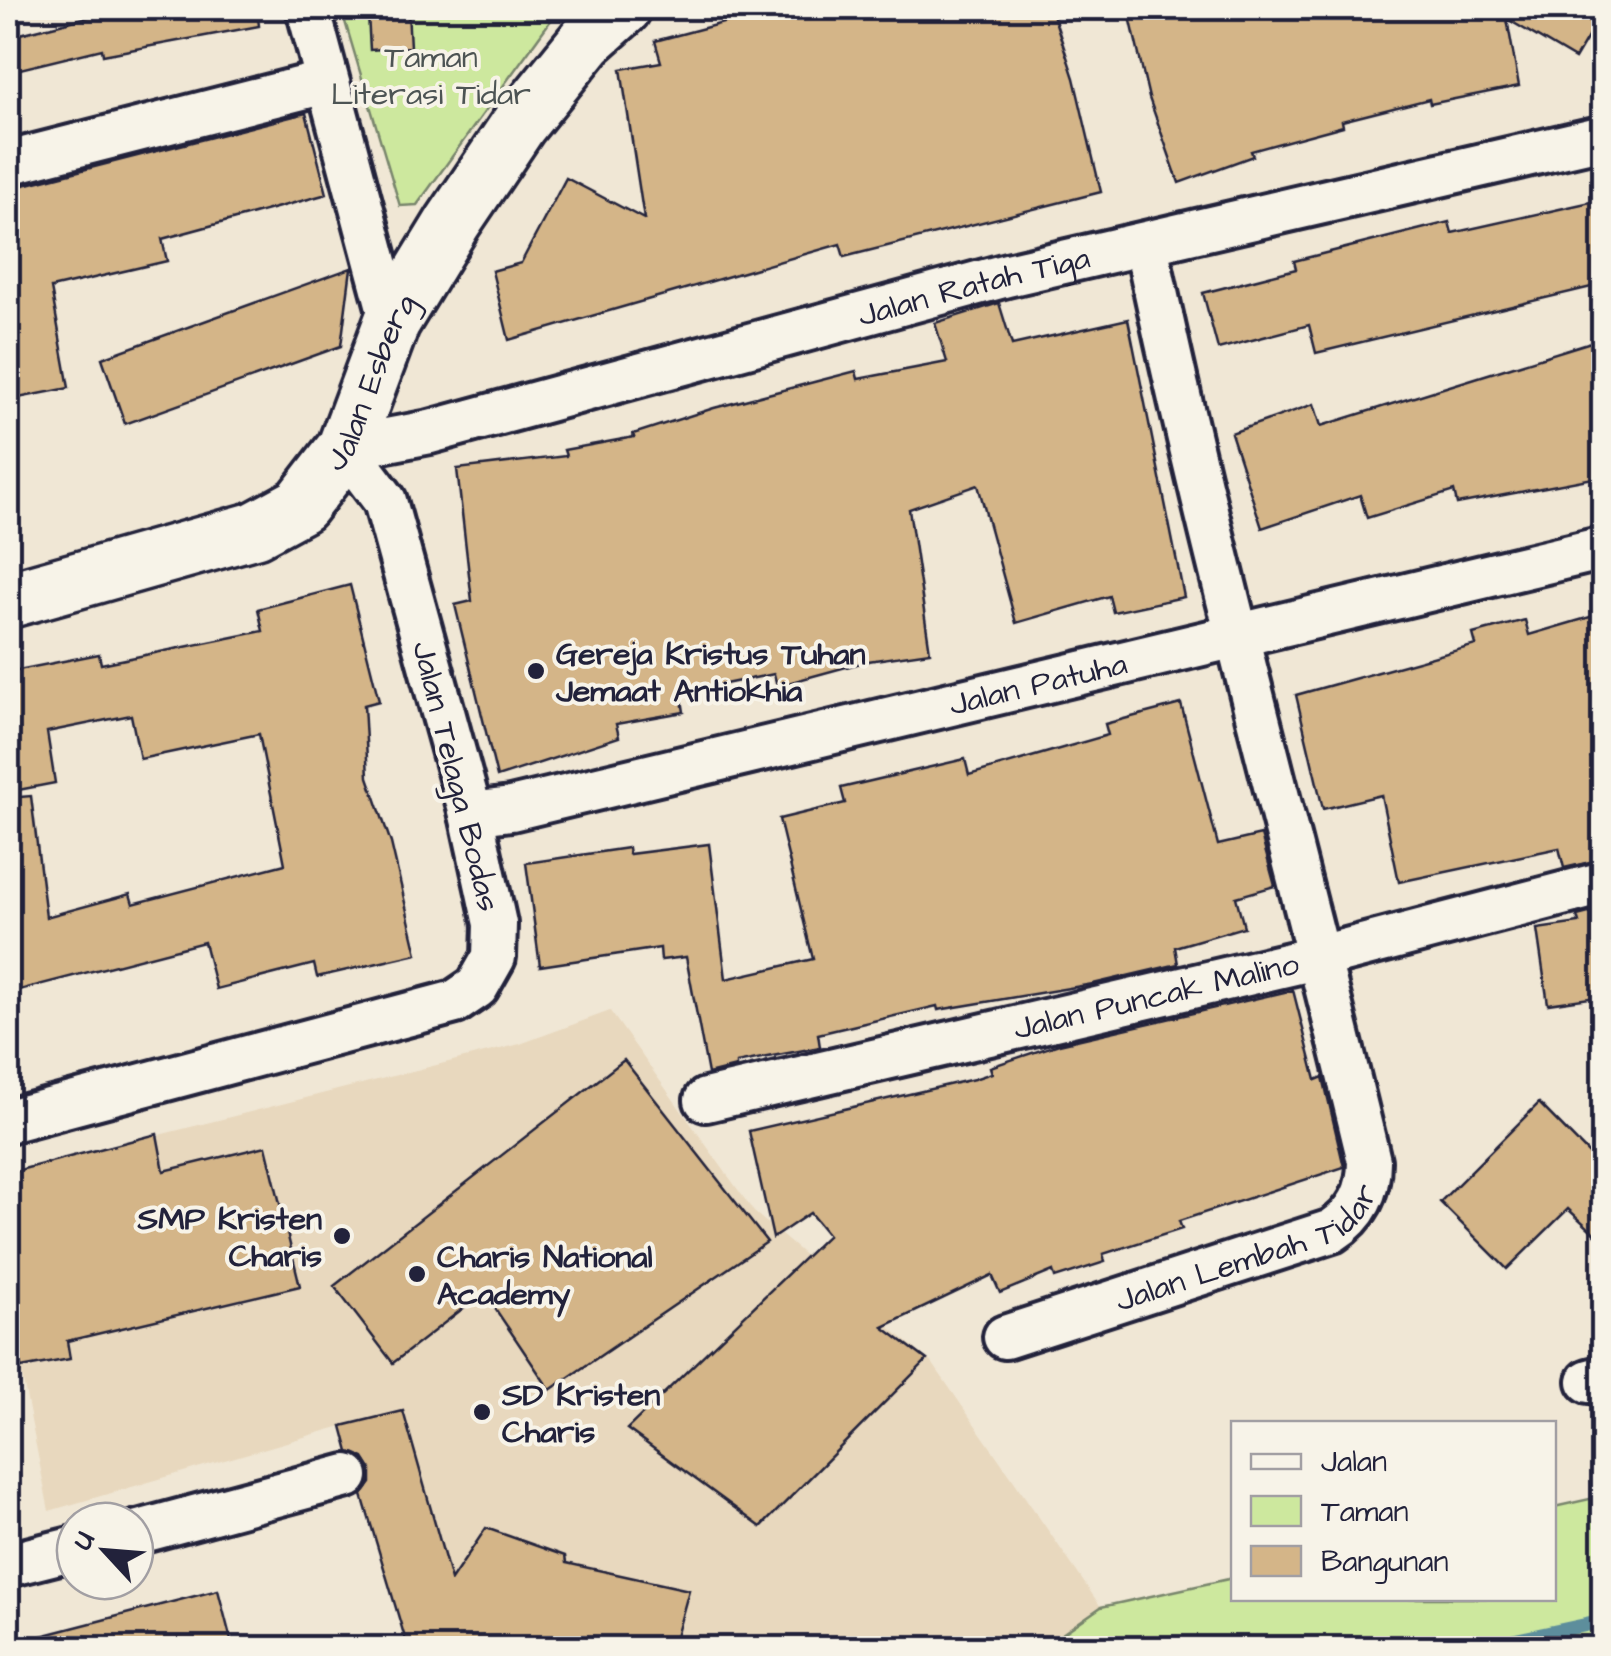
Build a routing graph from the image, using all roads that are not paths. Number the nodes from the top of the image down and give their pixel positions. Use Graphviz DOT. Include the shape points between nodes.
graph roads {
  1 [pos="308,8"];
  2 [pos="623,8"];
  3 [pos="326,82"];
  4 [pos="1604,137"];
  5 [pos="8,163"];
  6 [pos="1146,245"];
  7 [pos="392,322"];
  8 [pos="345,448"];
  9 [pos="1604,548"];
  10 [pos="8,600"];
  11 [pos="1234,634"];
  12 [pos="471,814"];
  13 [pos="1604,883"];
  14 [pos="1320,957"];
  15 [pos="706,1100"];
  16 [pos="8,1122"];
  17 [pos="1005,1337"];
  18 [pos="346,1476"];
  19 [pos="155,1527"];
  20 [pos="55,1553"];
  21 [pos="8,1564"];
  1 -- 3 [label="street"];
  2 -- 7 [label="main road, Jalan Esberg" via="519,124"];
  3 -- 5 [label="street"];
  3 -- 7 [label="street"];
  4 -- 6 [label="street, Jalan Ratah Tiga"];
  6 -- 8 [label="street, Jalan Ratah Tiga" via="1007,274 430,432"];
  6 -- 11 [label="street"];
  7 -- 8 [label="main road, Jalan Esberg"];
  8 -- 10 [label="main road, Jalan Esberg" via="301,504 255,530"];
  8 -- 12 [label="street, Jalan Telaga Bodas" via="384,501"];
  9 -- 11 [label="street, Jalan Patuha"];
  11 -- 12 [label="street, Jalan Patuha" via="510,810"];
  11 -- 14 [label="street"];
  12 -- 16 [label="street, Jalan Telaga Bodas" via="495,924 494,957 477,987 456,1002"];
  13 -- 14 [label="street, Jalan Puncak Malino"];
  14 -- 15 [label="street, Jalan Puncak Malino"];
  14 -- 17 [label="street, Jalan Lembah Tidar" via="1370,1161 1365,1192 1347,1221"];
  18 -- 19 [label="street"];
  20 -- 21 [label="street"];
}
